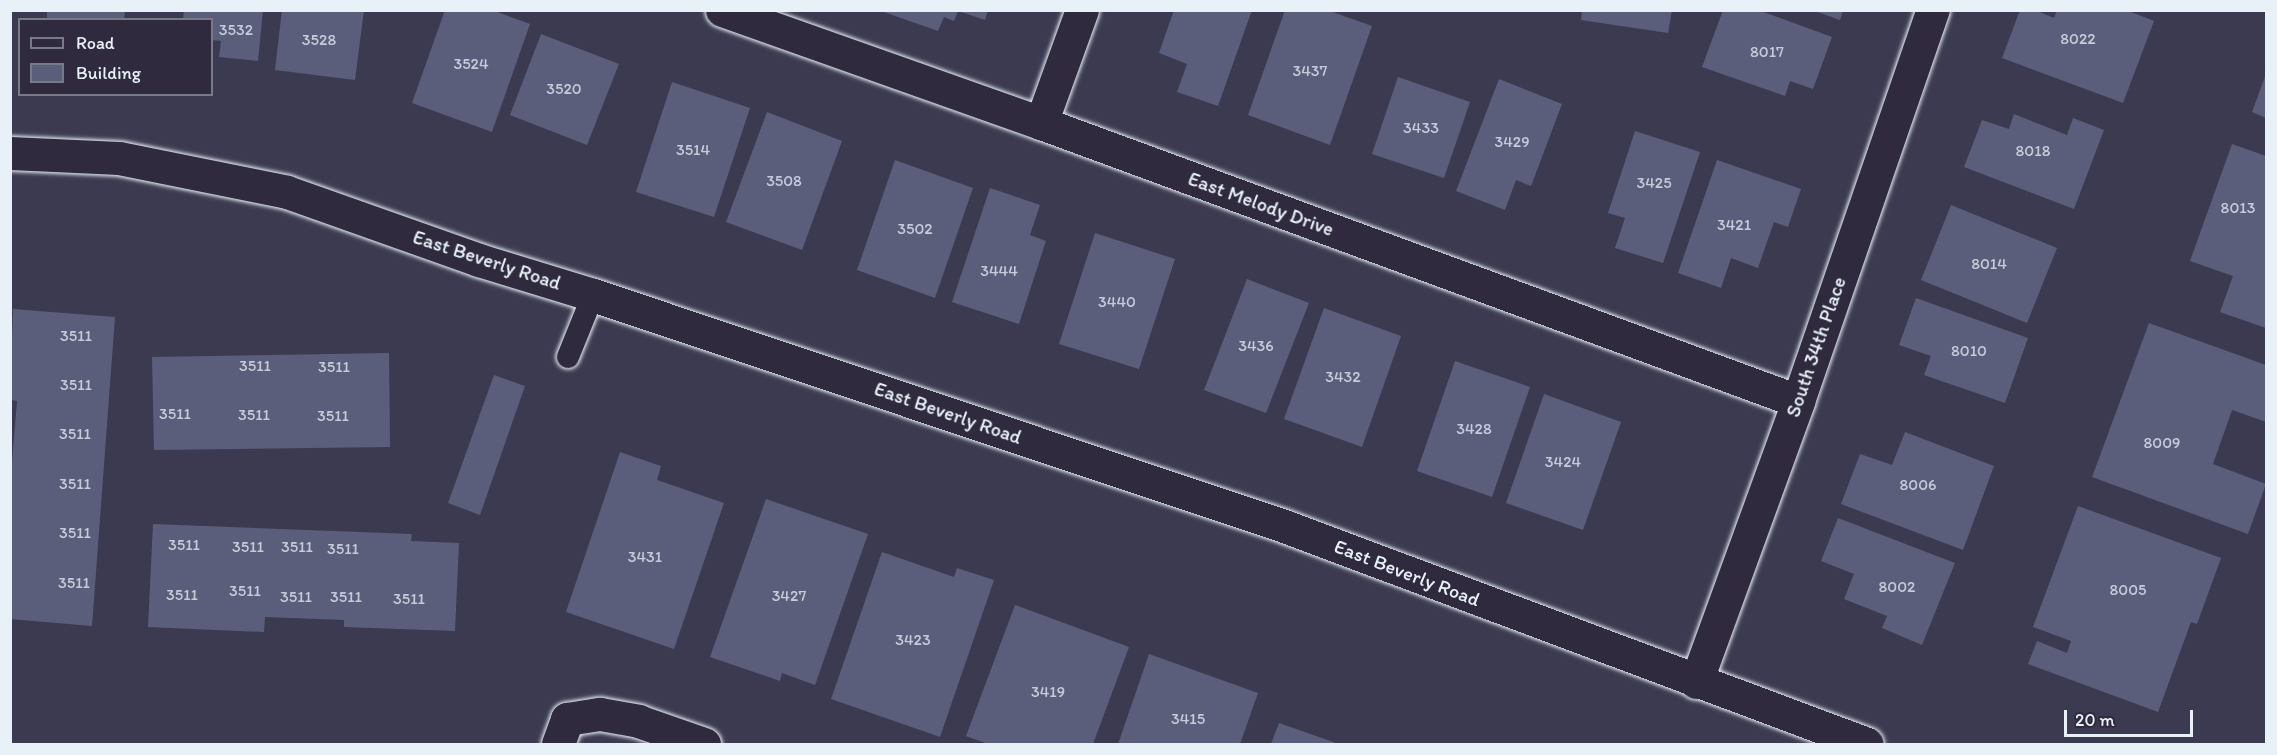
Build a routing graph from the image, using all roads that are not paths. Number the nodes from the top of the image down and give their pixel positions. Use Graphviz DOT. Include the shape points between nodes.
graph roads {
  1 [pos="722,10"];
  2 [pos="1082,10"];
  3 [pos="1933,10"];
  4 [pos="1041,123"];
  5 [pos="10,153"];
  6 [pos="593,295"];
  7 [pos="568,357"];
  8 [pos="1798,401"];
  9 [pos="1696,682"];
  10 [pos="558,744"];
  11 [pos="704,744"];
  12 [pos="1867,744"];
  1 -- 4 [label="street, East Melody Drive"];
  2 -- 4 [label="street"];
  3 -- 8 [label="street, South 34th Place"];
  4 -- 8 [label="street, East Melody Drive"];
  5 -- 6 [label="street, East Beverly Road" via="119,158 286,192 479,260"];
  6 -- 7 [label="lane"];
  6 -- 9 [label="street, East Beverly Road" via="1284,526"];
  8 -- 9 [label="street, South 34th Place"];
  9 -- 12 [label="street, East Beverly Road"];
  10 -- 11 [label="street" via="567,719 600,714 638,720"];
}
